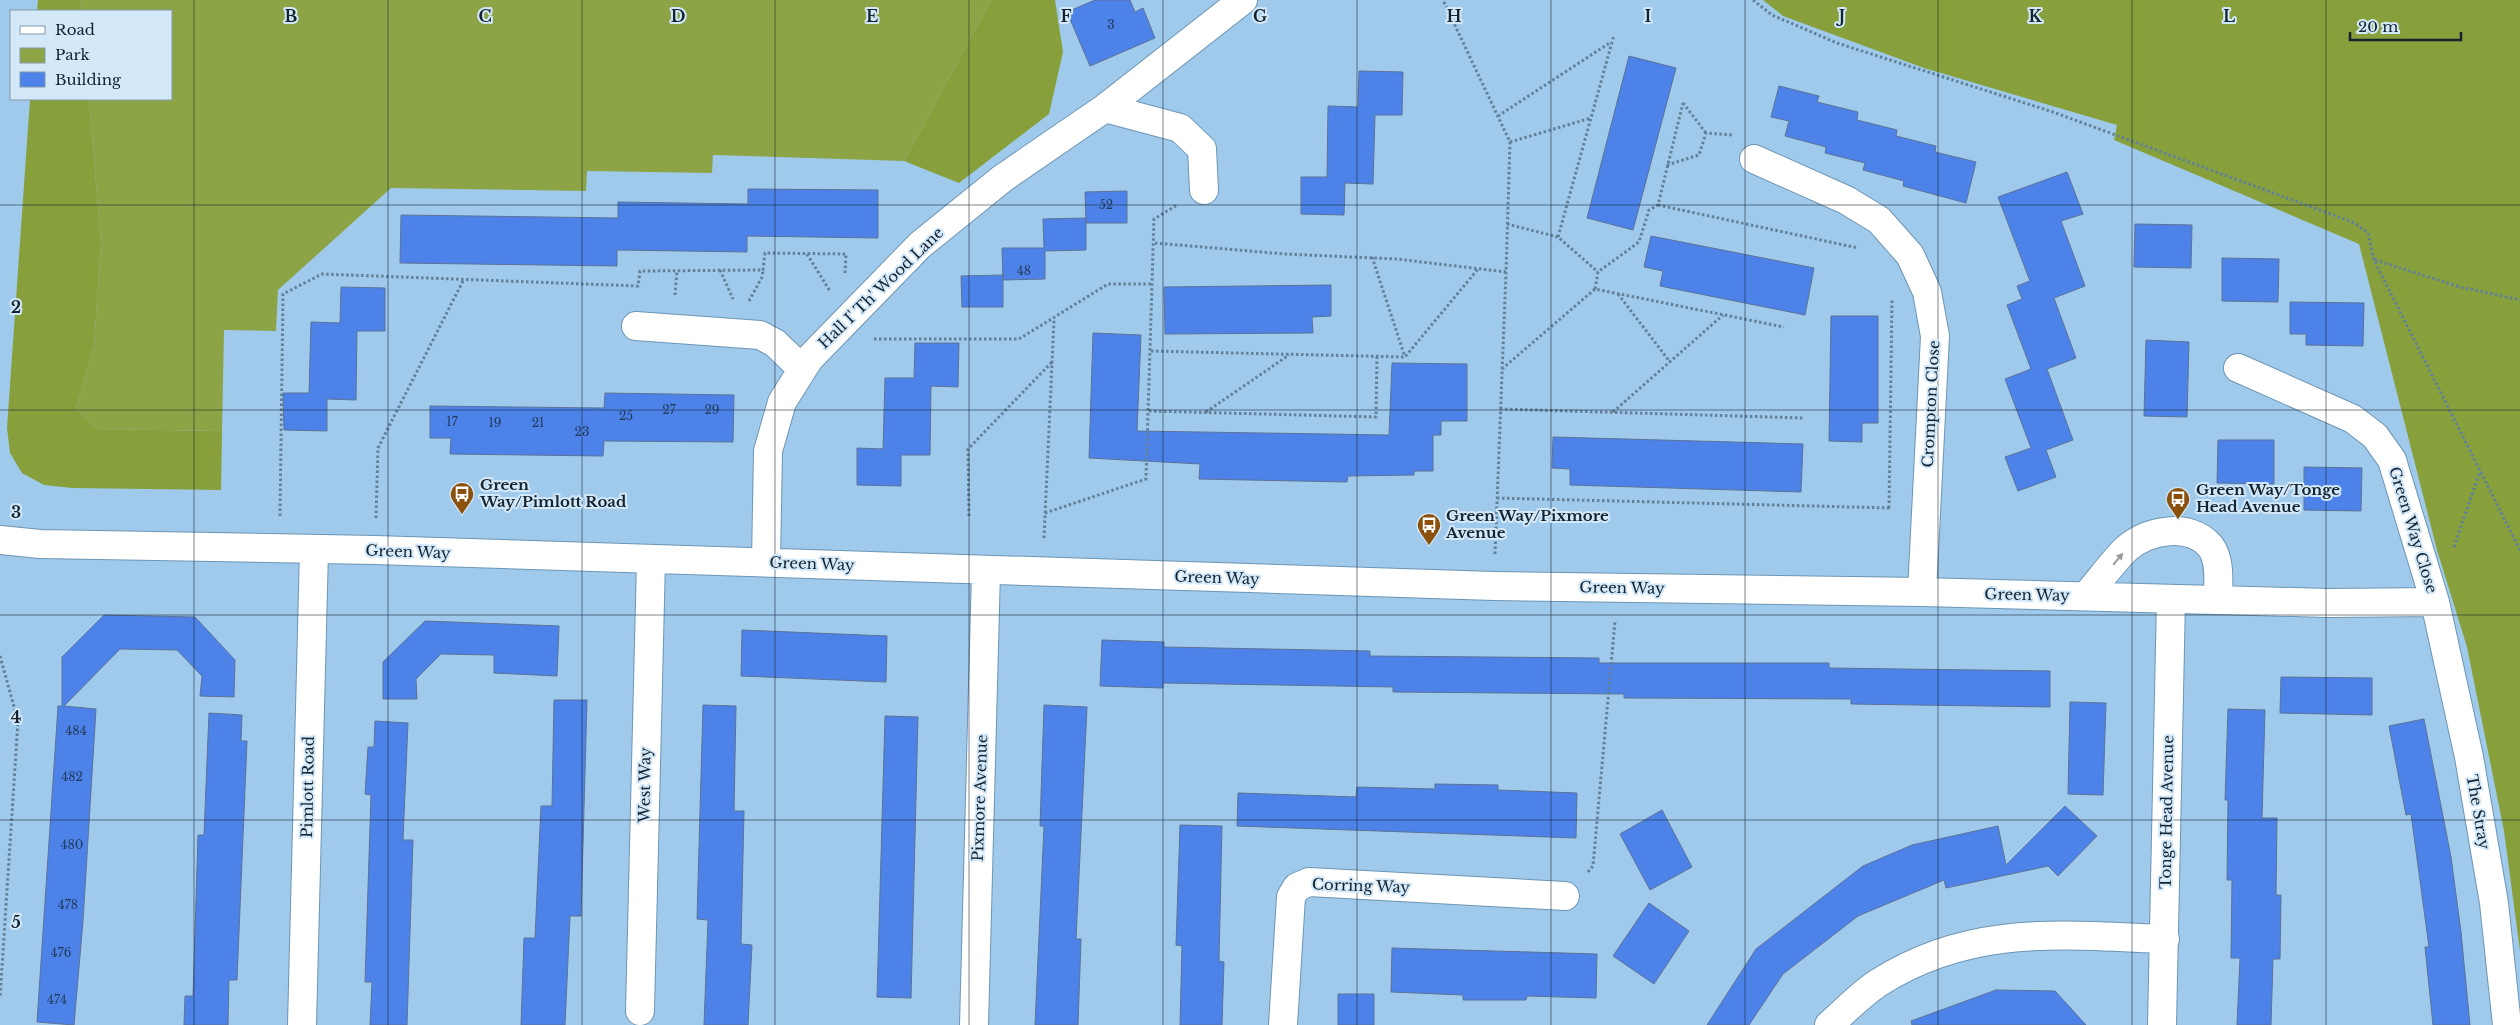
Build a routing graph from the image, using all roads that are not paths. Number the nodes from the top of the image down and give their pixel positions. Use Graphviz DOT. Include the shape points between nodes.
graph roads {
  1 [pos="1243,0"];
  2 [pos="1105,108"];
  3 [pos="1754,159"];
  4 [pos="1204,190"];
  5 [pos="636,326"];
  6 [pos="2238,368"];
  7 [pos="802,370"];
  8 [pos="0,540"];
  9 [pos="314,550"];
  10 [pos="651,560"];
  11 [pos="766,562"];
  12 [pos="986,571"];
  13 [pos="1922,592"];
  14 [pos="2086,596"];
  15 [pos="2171,599"];
  16 [pos="2218,599"];
  17 [pos="2435,602"];
  18 [pos="1565,896"];
  19 [pos="2165,939"];
  20 [pos="640,1011"];
  21 [pos="302,1025"];
  22 [pos="974,1025"];
  23 [pos="1283,1025"];
  24 [pos="1829,1025"];
  25 [pos="2162,1025"];
  26 [pos="2507,1025"];
  1 -- 2 [label="street, Hall I' Th' Wood Lane"];
  2 -- 4 [label="street" via="1180,128 1202,149"];
  2 -- 7 [label="street, Hall I' Th' Wood Lane" via="1003,178 920,245 838,325"];
  3 -- 13 [label="street, Crompton Close" via="1846,200 1878,220 1910,254 1927,292 1935,336"];
  5 -- 7 [label="street" via="760,334 775,343"];
  6 -- 17 [label="street, Green Way Close" via="2353,419 2375,436 2392,460"];
  7 -- 11 [label="street, Hall I' Th' Wood Lane" via="782,402 768,450"];
  8 -- 9 [label="street, Green Way" via="40,544"];
  9 -- 10 [label="street, Green Way"];
  9 -- 21 [label="street, Pimlott Road"];
  10 -- 11 [label="street, Green Way"];
  10 -- 20 [label="street, West Way"];
  11 -- 12 [label="street, Green Way"];
  12 -- 13 [label="street, Green Way" via="1494,586"];
  12 -- 22 [label="street, Pixmore Avenue"];
  13 -- 14 [label="street, Green Way"];
  14 -- 15 [label="street, Green Way"];
  14 -- 16 [label="street, one-way" via="2127,549 2151,534 2170,531 2191,533 2211,547 2217,566"];
  15 -- 16 [label="street, Green Way"];
  15 -- 19 [label="street, Tonge Head Avenue"];
  16 -- 17 [label="street, Green Way"];
  17 -- 26 [label="street, The Stray" via="2469,758 2494,902"];
  18 -- 23 [label="street, Corring Way" via="1309,882 1297,887 1291,896"];
  19 -- 24 [label="street" via="2041,934 2007,937 1944,950 1878,984"];
  19 -- 25 [label="street, Tonge Head Avenue"];
}
